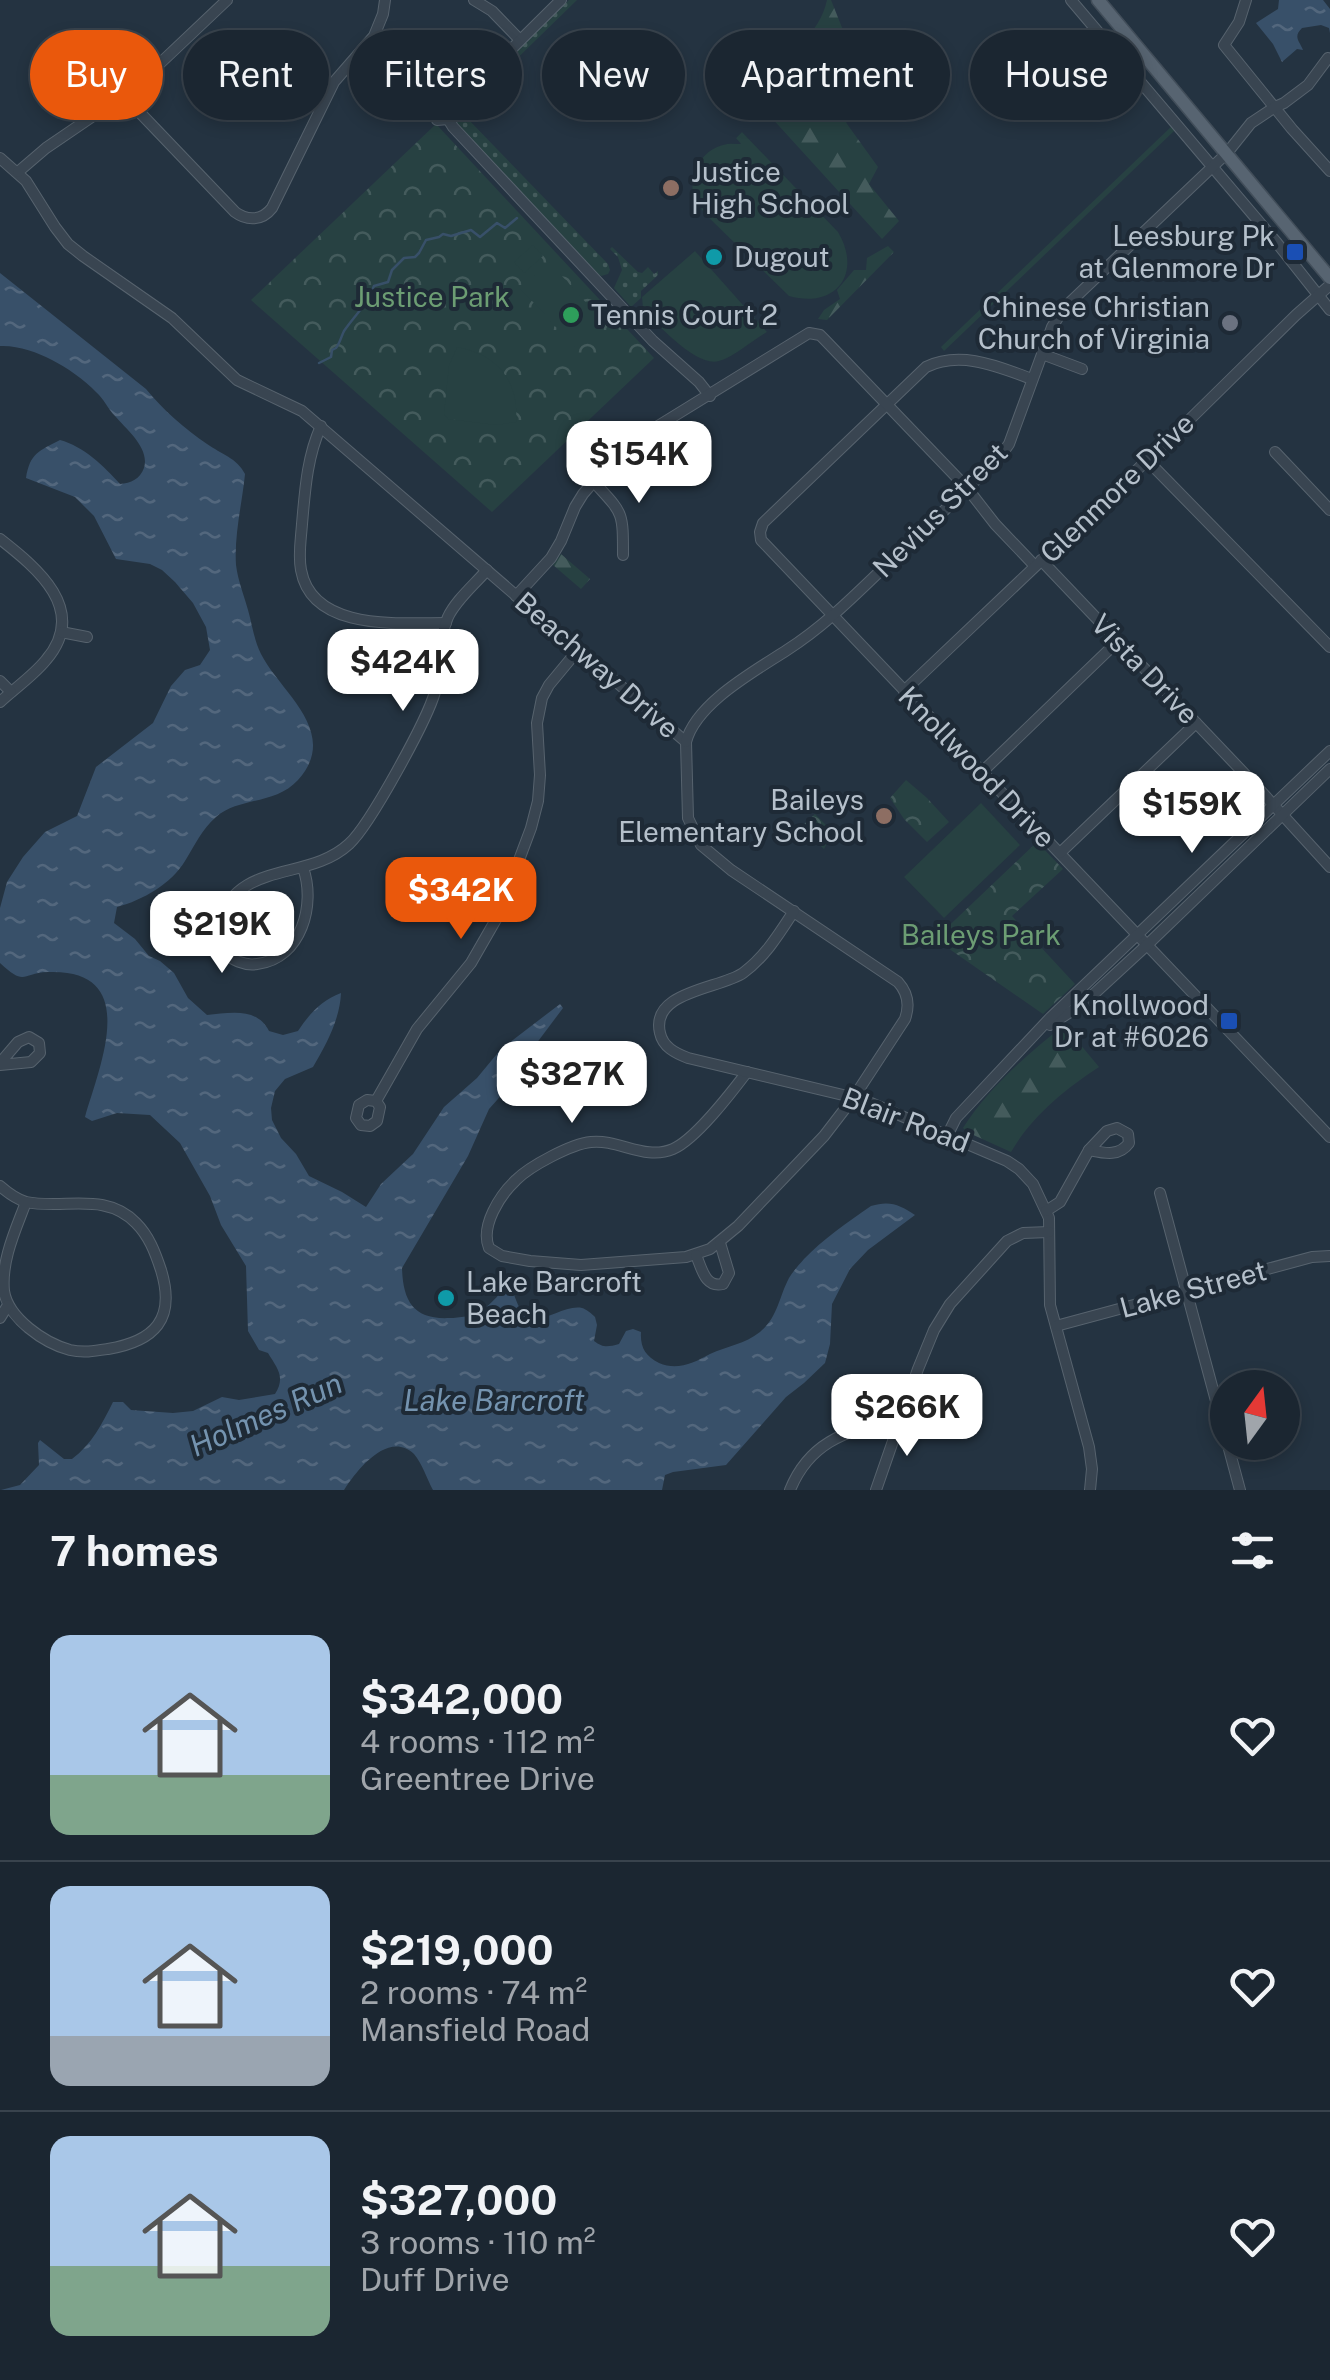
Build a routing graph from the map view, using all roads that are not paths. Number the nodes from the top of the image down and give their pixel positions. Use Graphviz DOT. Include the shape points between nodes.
graph roads {
  1 [pos="385,0"];
  2 [pos="474,0"];
  3 [pos="561,0"];
  4 [pos="1071,0"];
  5 [pos="1098,0"];
  6 [pos="1246,0"];
  7 [pos="221,2"];
  8 [pos="510,30"];
  9 [pos="522,38"];
  10 [pos="1328,58"];
  11 [pos="163,63"];
  12 [pos="1275,107"];
  13 [pos="88,120"];
  14 [pos="147,120"];
  15 [pos="443,120"];
  16 [pos="1227,154"];
  17 [pos="0,158"];
  18 [pos="1213,167"];
  19 [pos="1330,171"];
  20 [pos="18,172"];
  21 [pos="1330,282"];
  22 [pos="1318,296"];
  23 [pos="1330,310"];
  24 [pos="1042,354"];
  25 [pos="1082,369"];
  26 [pos="1032,380"];
  27 [pos="710,396"];
  28 [pos="887,405"];
  29 [pos="320,426"];
  30 [pos="1274,452"];
  31 [pos="1148,460"];
  32 [pos="593,481"];
  33 [pos="967,488"];
  34 [pos="1327,502"];
  35 [pos="0,539"];
  36 [pos="623,555"];
  37 [pos="1038,563"];
  38 [pos="486,570"];
  39 [pos="516,596"];
  40 [pos="832,616"];
  41 [pos="446,623"];
  42 [pos="60,632"];
  43 [pos="87,636"];
  44 [pos="1118,642"];
  45 [pos="1330,647"];
  46 [pos="578,650"];
  47 [pos="0,680"];
  48 [pos="904,691"];
  49 [pos="11,692"];
  50 [pos="0,702"];
  51 [pos="1196,723"];
  52 [pos="686,742"];
  53 [pos="1330,751"];
  54 [pos="1330,769"];
  55 [pos="982,772"];
  56 [pos="1273,805"];
  57 [pos="1282,815"];
  58 [pos="1060,854"];
  59 [pos="1330,867"];
  60 [pos="302,868"];
  61 [pos="794,912"];
  62 [pos="1138,935"];
  63 [pos="1147,945"];
  64 [pos="1036,1034"];
  65 [pos="747,1072"];
  66 [pos="854,1096"];
  67 [pos="376,1101"];
  68 [pos="948,1136"];
  69 [pos="1330,1138"];
  70 [pos="1089,1150"];
  71 [pos="0,1186"];
  72 [pos="1160,1193"];
  73 [pos="26,1202"];
  74 [pos="1046,1211"];
  75 [pos="1049,1232"];
  76 [pos="720,1243"];
  77 [pos="696,1255"];
  78 [pos="1330,1256"];
  79 [pos="1330,1270"];
  80 [pos="1186,1291"];
  81 [pos="8,1304"];
  82 [pos="0,1318"];
  83 [pos="1056,1326"];
  84 [pos="900,1416"];
  85 [pos="790,1490"];
  86 [pos="876,1490"];
  87 [pos="1090,1490"];
  88 [pos="1240,1490"];
  1 -- 14 [label="street" via="374,36 334,82 264,216 235,212"];
  2 -- 8 [label="street"];
  3 -- 9 [label="street"];
  4 -- 18 [label="street"];
  5 -- 16 [label="main road"];
  6 -- 12 [label="street" via="1224,44"];
  7 -- 11 [label="street"];
  10 -- 12 [label="street, Nevius Street" via="1308,85"];
  12 -- 16 [label="street, Nevius Street" via="1251,123"];
  12 -- 19 [label="street"];
  13 -- 20 [label="street"];
  15 -- 27 [label="street"];
  16 -- 18 [label="street, Nevius Street"];
  16 -- 21 [label="main road"];
  17 -- 20 [label="street, Beachway Drive"];
  18 -- 22 [label="street"];
  18 -- 24 [label="street, Nevius Street" via="1064,308"];
  20 -- 29 [label="street, Beachway Drive" via="68,244 172,318 237,380"];
  21 -- 22 [label="street, Glenmore Drive"];
  22 -- 23 [label="street"];
  22 -- 31 [label="street, Glenmore Drive"];
  24 -- 25 [label="street"];
  24 -- 26 [label="street, Nevius Street"];
  26 -- 28 [label="street" via="986,363 948,360 926,367"];
  26 -- 33 [label="street, Nevius Street" via="1003,453"];
  27 -- 28 [label="street, Vista Drive" via="813,333"];
  27 -- 32 [label="street" via="658,426"];
  28 -- 33 [label="street, Vista Drive"];
  28 -- 40 [label="street, Knollwood Drive" via="763,524 763,544"];
  29 -- 38 [label="street, Beachway Drive"];
  29 -- 41 [label="street" via="308,460 300,542 300,569 310,595 346,616"];
  30 -- 34 [label="street"];
  31 -- 37 [label="street, Glenmore Drive"];
  31 -- 45 [label="street"];
  32 -- 36 [label="street" via="622,516"];
  32 -- 39 [label="street" via="558,548"];
  33 -- 37 [label="street, Vista Drive"];
  33 -- 40 [label="street, Nevius Street"];
  35 -- 42 [label="street" via="51,586"];
  37 -- 44 [label="street, Vista Drive"];
  37 -- 48 [label="street, Glenmore Drive"];
  38 -- 39 [label="street, Beachway Drive"];
  38 -- 41 [label="street"];
  39 -- 46 [label="street, Beachway Drive"];
  40 -- 48 [label="street, Knollwood Drive"];
  40 -- 52 [label="street, Nevius Street" via="734,684"];
  41 -- 60 [label="street" via="432,700 366,822 336,854"];
  42 -- 43 [label="street"];
  42 -- 49 [label="street" via="48,659"];
  44 -- 51 [label="street, Vista Drive"];
  44 -- 55 [label="street"];
  46 -- 52 [label="street, Beachway Drive"];
  46 -- 67 [label="street" via="542,698 538,801 498,916"];
  47 -- 49 [label="street"];
  48 -- 55 [label="street, Knollwood Drive"];
  49 -- 50 [label="street"];
  51 -- 56 [label="street, Vista Drive"];
  51 -- 58 [label="street"];
  52 -- 61 [label="street, Beachway Drive" via="687,806 696,838"];
  53 -- 56 [label="street"];
  54 -- 57 [label="street"];
  55 -- 58 [label="street, Knollwood Drive"];
  56 -- 57 [label="street, Vista Drive"];
  56 -- 62 [label="street"];
  57 -- 59 [label="street, Vista Drive"];
  57 -- 63 [label="street"];
  58 -- 62 [label="street, Knollwood Drive"];
  60 -- 60 [label="street" via="233,894 217,936 224,952 257,964 286,951 304,922"];
  61 -- 65 [label="street, Blair Road" via="745,971 678,998 659,1022 662,1039 679,1054"];
  61 -- 66 [label="street, Beachway Drive" via="898,982 908,998 905,1019"];
  62 -- 63 [label="street, Knollwood Drive"];
  62 -- 64 [label="street"];
  63 -- 64 [label="street" via="1084,1003"];
  63 -- 69 [label="street, Knollwood Drive"];
  64 -- 68 [label="street" via="965,1107"];
  65 -- 66 [label="street, Blair Road"];
  65 -- 77 [label="street, Beachway Drive" via="685,1142 652,1153 586,1142 523,1174 487,1228 492,1251 530,1262 581,1265"];
  66 -- 68 [label="street, Blair Road"];
  66 -- 76 [label="street, Beachway Drive"];
  68 -- 74 [label="street, Blair Road" via="1019,1169"];
  70 -- 74 [label="street" via="1060,1202"];
  71 -- 73 [label="street"];
  72 -- 80 [label="street"];
  73 -- 81 [label="street" via="5,1266"];
  73 -- 81 [label="street" via="103,1204 128,1216 155,1254 165,1311 143,1339 83,1352 52,1343"];
  74 -- 75 [label="street, Blair Road"];
  75 -- 83 [label="street, Blair Road" via="1048,1292"];
  75 -- 84 [label="street" via="1007,1241 956,1296 934,1330"];
  76 -- 77 [label="street, Beachway Drive"];
  76 -- 77 [label="street" via="729,1273 723,1284 708,1282"];
  78 -- 79 [label="street"];
  78 -- 80 [label="street, Lake Street"];
  80 -- 83 [label="street, Lake Street"];
  80 -- 88 [label="street"];
  81 -- 82 [label="street"];
  83 -- 87 [label="street, Blair Road" via="1089,1447"];
  84 -- 85 [label="street" via="820,1447"];
  84 -- 86 [label="street"];
}
